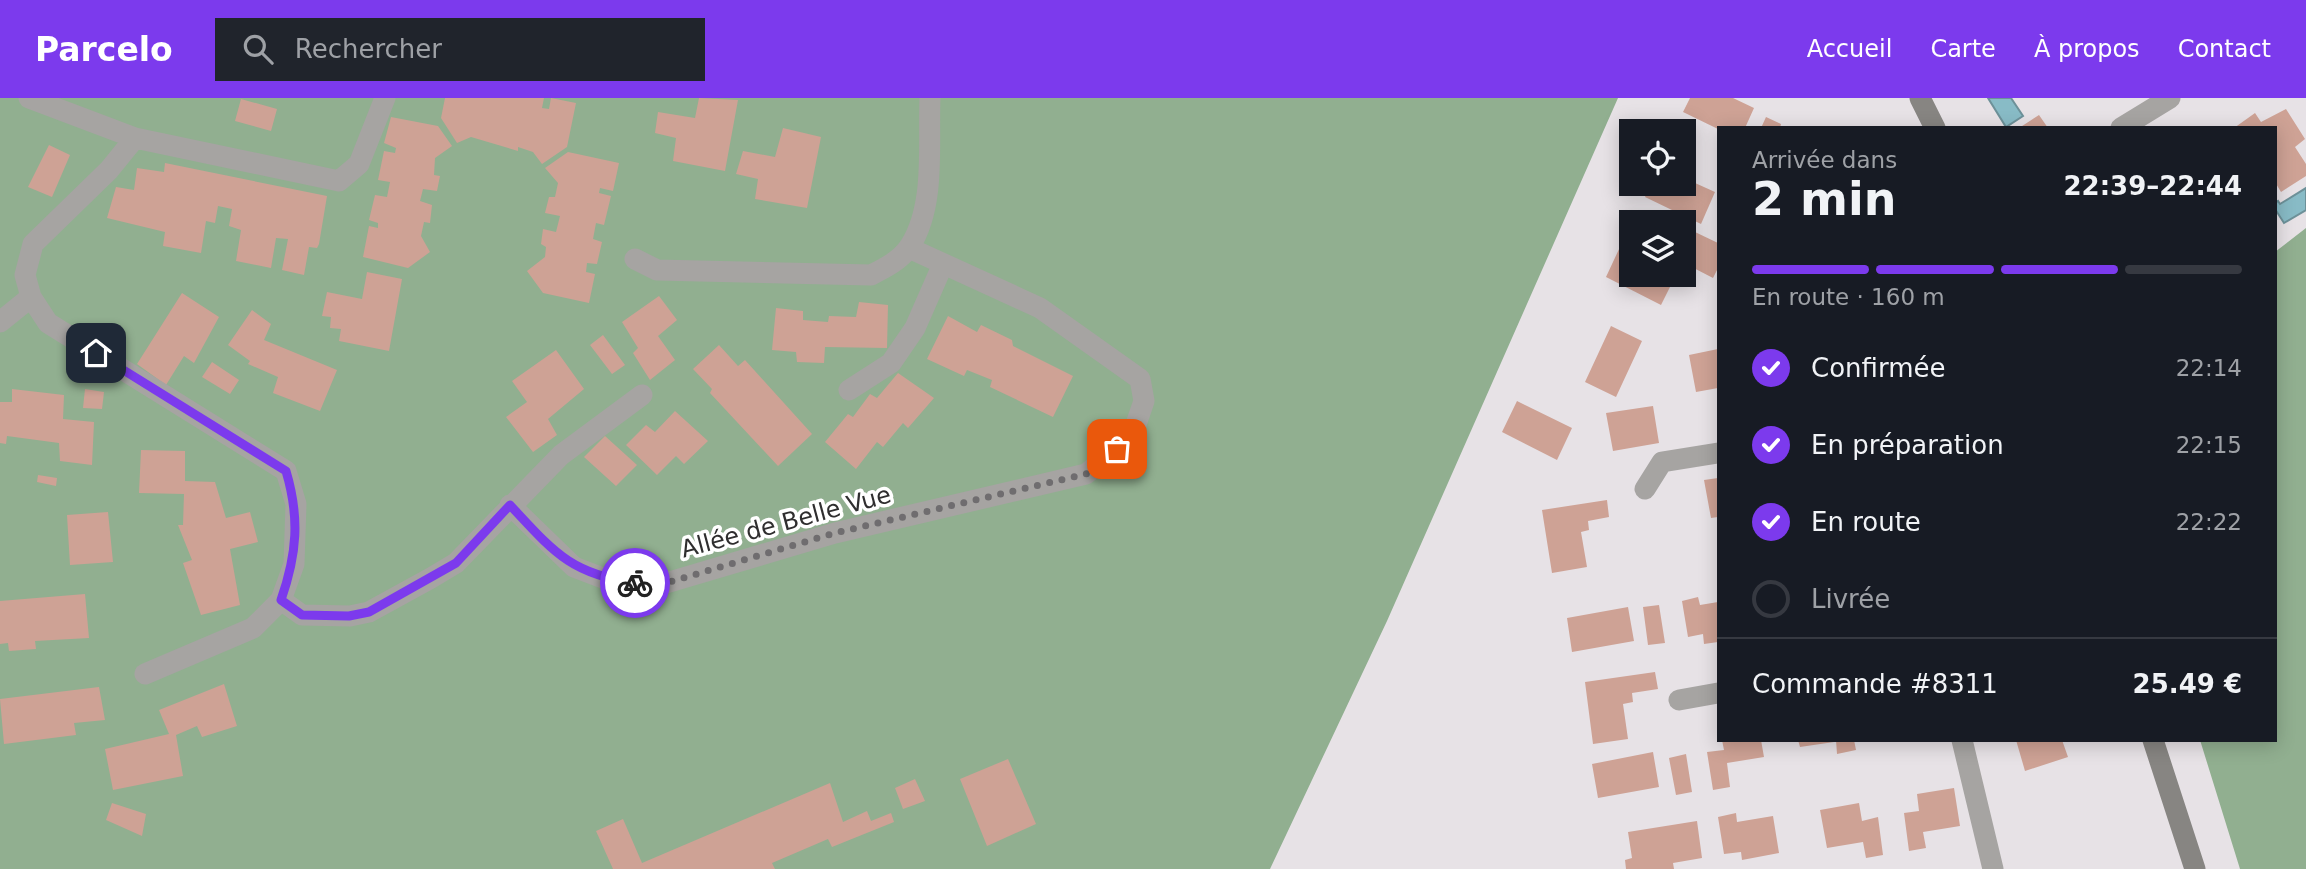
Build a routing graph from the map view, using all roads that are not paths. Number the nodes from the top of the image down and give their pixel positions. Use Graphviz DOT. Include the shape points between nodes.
graph roads {
  1 [pos="29,98"];
  2 [pos="385,98"];
  3 [pos="930,98"];
  4 [pos="1920,98"];
  5 [pos="2170,98"];
  6 [pos="1934,126"];
  7 [pos="2124,126"];
  8 [pos="135,138"];
  9 [pos="909,248"];
  10 [pos="635,259"];
  11 [pos="943,264"];
  12 [pos="30,297"];
  13 [pos="0,322"];
  14 [pos="849,390"];
  15 [pos="642,395"];
  16 [pos="1717,453"];
  17 [pos="1645,489"];
  18 [pos="510,505"];
  19 [pos="281,600"];
  20 [pos="145,674"];
  21 [pos="1717,693"];
  22 [pos="1679,699"];
  23 [pos="1962,742"];
  24 [pos="2153,742"];
  25 [pos="1993,869"];
  26 [pos="2194,869"];
  1 -- 8 [label="street"];
  2 -- 8 [label="street" via="359,164 339,181"];
  3 -- 9 [label="street" via="925,215"];
  4 -- 6 [label="main road"];
  5 -- 7 [label="street"];
  8 -- 12 [label="street" via="33,244 25,275"];
  9 -- 10 [label="street" via="893,264 871,275 657,270"];
  9 -- 11 [label="street"];
  11 -- 14 [label="street" via="915,328 891,363"];
  11 -- 18 [label="street, Allée de Belle Vue" via="1040,308 1140,379 1144,401 1132,436 1086,474 835,533 656,586 608,580 574,567"];
  12 -- 13 [label="street"];
  12 -- 19 [label="street" via="48,323 286,471 296,504 294,564"];
  15 -- 18 [label="street" via="561,455"];
  16 -- 17 [label="street" via="1662,463"];
  18 -- 19 [label="street" via="456,563 369,612 302,615"];
  19 -- 20 [label="street" via="253,628"];
  21 -- 22 [label="street"];
  23 -- 25 [label="street"];
  24 -- 26 [label="main road"];
}
